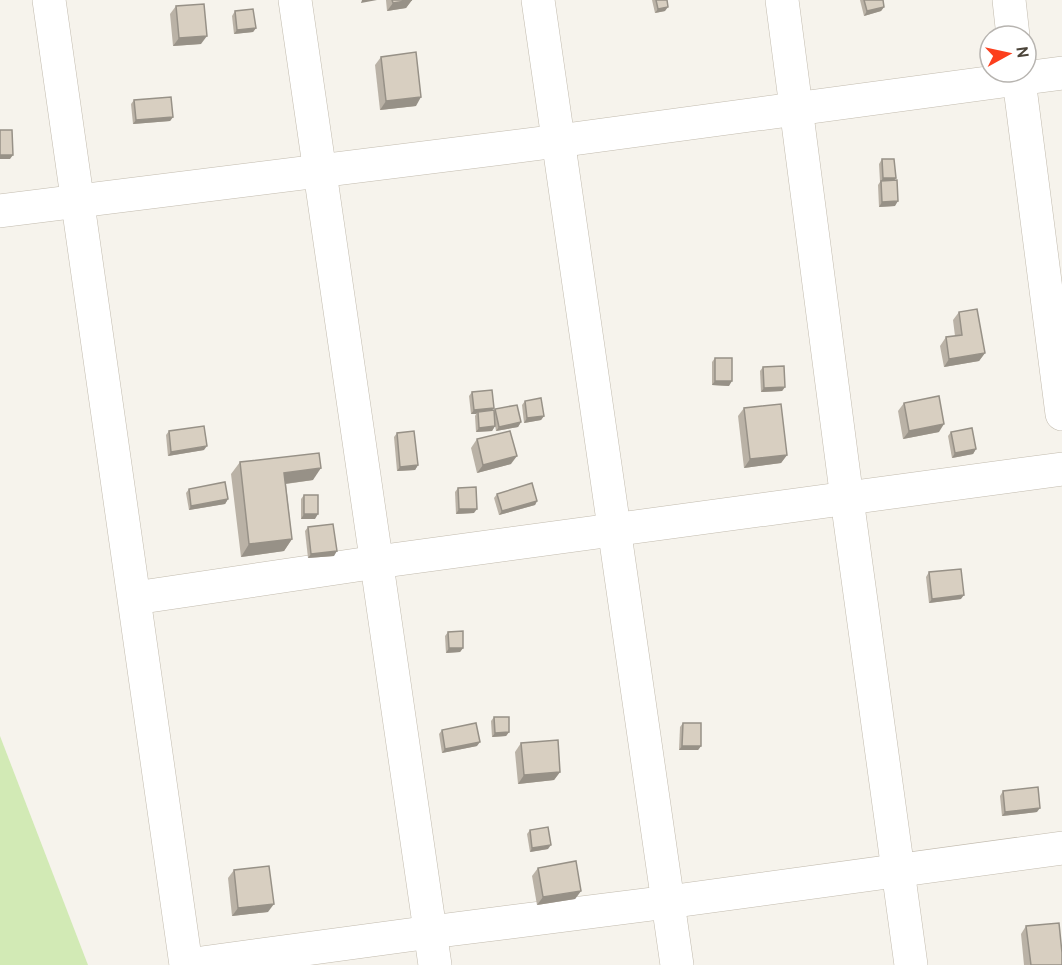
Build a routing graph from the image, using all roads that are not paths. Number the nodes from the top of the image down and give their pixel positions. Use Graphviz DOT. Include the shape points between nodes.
graph roads {
  1 [pos="49,0"];
  2 [pos="295,0"];
  3 [pos="538,0"];
  4 [pos="782,0"];
  5 [pos="1009,0"];
  6 [pos="1012,24"];
  7 [pos="1062,73"];
  8 [pos="1038,74"];
  9 [pos="978,81"];
  10 [pos="1019,84"];
  11 [pos="797,109"];
  12 [pos="558,141"];
  13 [pos="320,171"];
  14 [pos="79,201"];
  15 [pos="0,211"];
  16 [pos="1062,414"];
  17 [pos="1062,469"];
  18 [pos="847,499"];
  19 [pos="614,531"];
  20 [pos="377,562"];
  21 [pos="135,598"];
  22 [pos="1062,848"];
  23 [pos="898,869"];
  24 [pos="668,902"];
  25 [pos="430,932"];
  26 [pos="187,965"];
  27 [pos="435,965"];
  28 [pos="678,965"];
  29 [pos="911,965"];
  1 -- 14 [label="street"];
  2 -- 13 [label="street"];
  3 -- 12 [label="street"];
  4 -- 11 [label="street"];
  5 -- 6 [label="street"];
  7 -- 8 [label="street"];
  9 -- 11 [label="street"];
  10 -- 16 [label="street"];
  11 -- 12 [label="street"];
  11 -- 18 [label="street"];
  12 -- 13 [label="street"];
  12 -- 19 [label="street"];
  13 -- 14 [label="street"];
  13 -- 20 [label="street"];
  14 -- 15 [label="street"];
  14 -- 21 [label="street"];
  17 -- 18 [label="street"];
  18 -- 19 [label="street"];
  18 -- 23 [label="street"];
  19 -- 20 [label="street"];
  19 -- 24 [label="street"];
  20 -- 21 [label="street"];
  20 -- 25 [label="street"];
  21 -- 26 [label="street"];
  22 -- 23 [label="street"];
  23 -- 24 [label="street"];
  23 -- 29 [label="street"];
  24 -- 25 [label="street"];
  24 -- 28 [label="street"];
  25 -- 26 [label="street"];
  25 -- 27 [label="street"];
}
